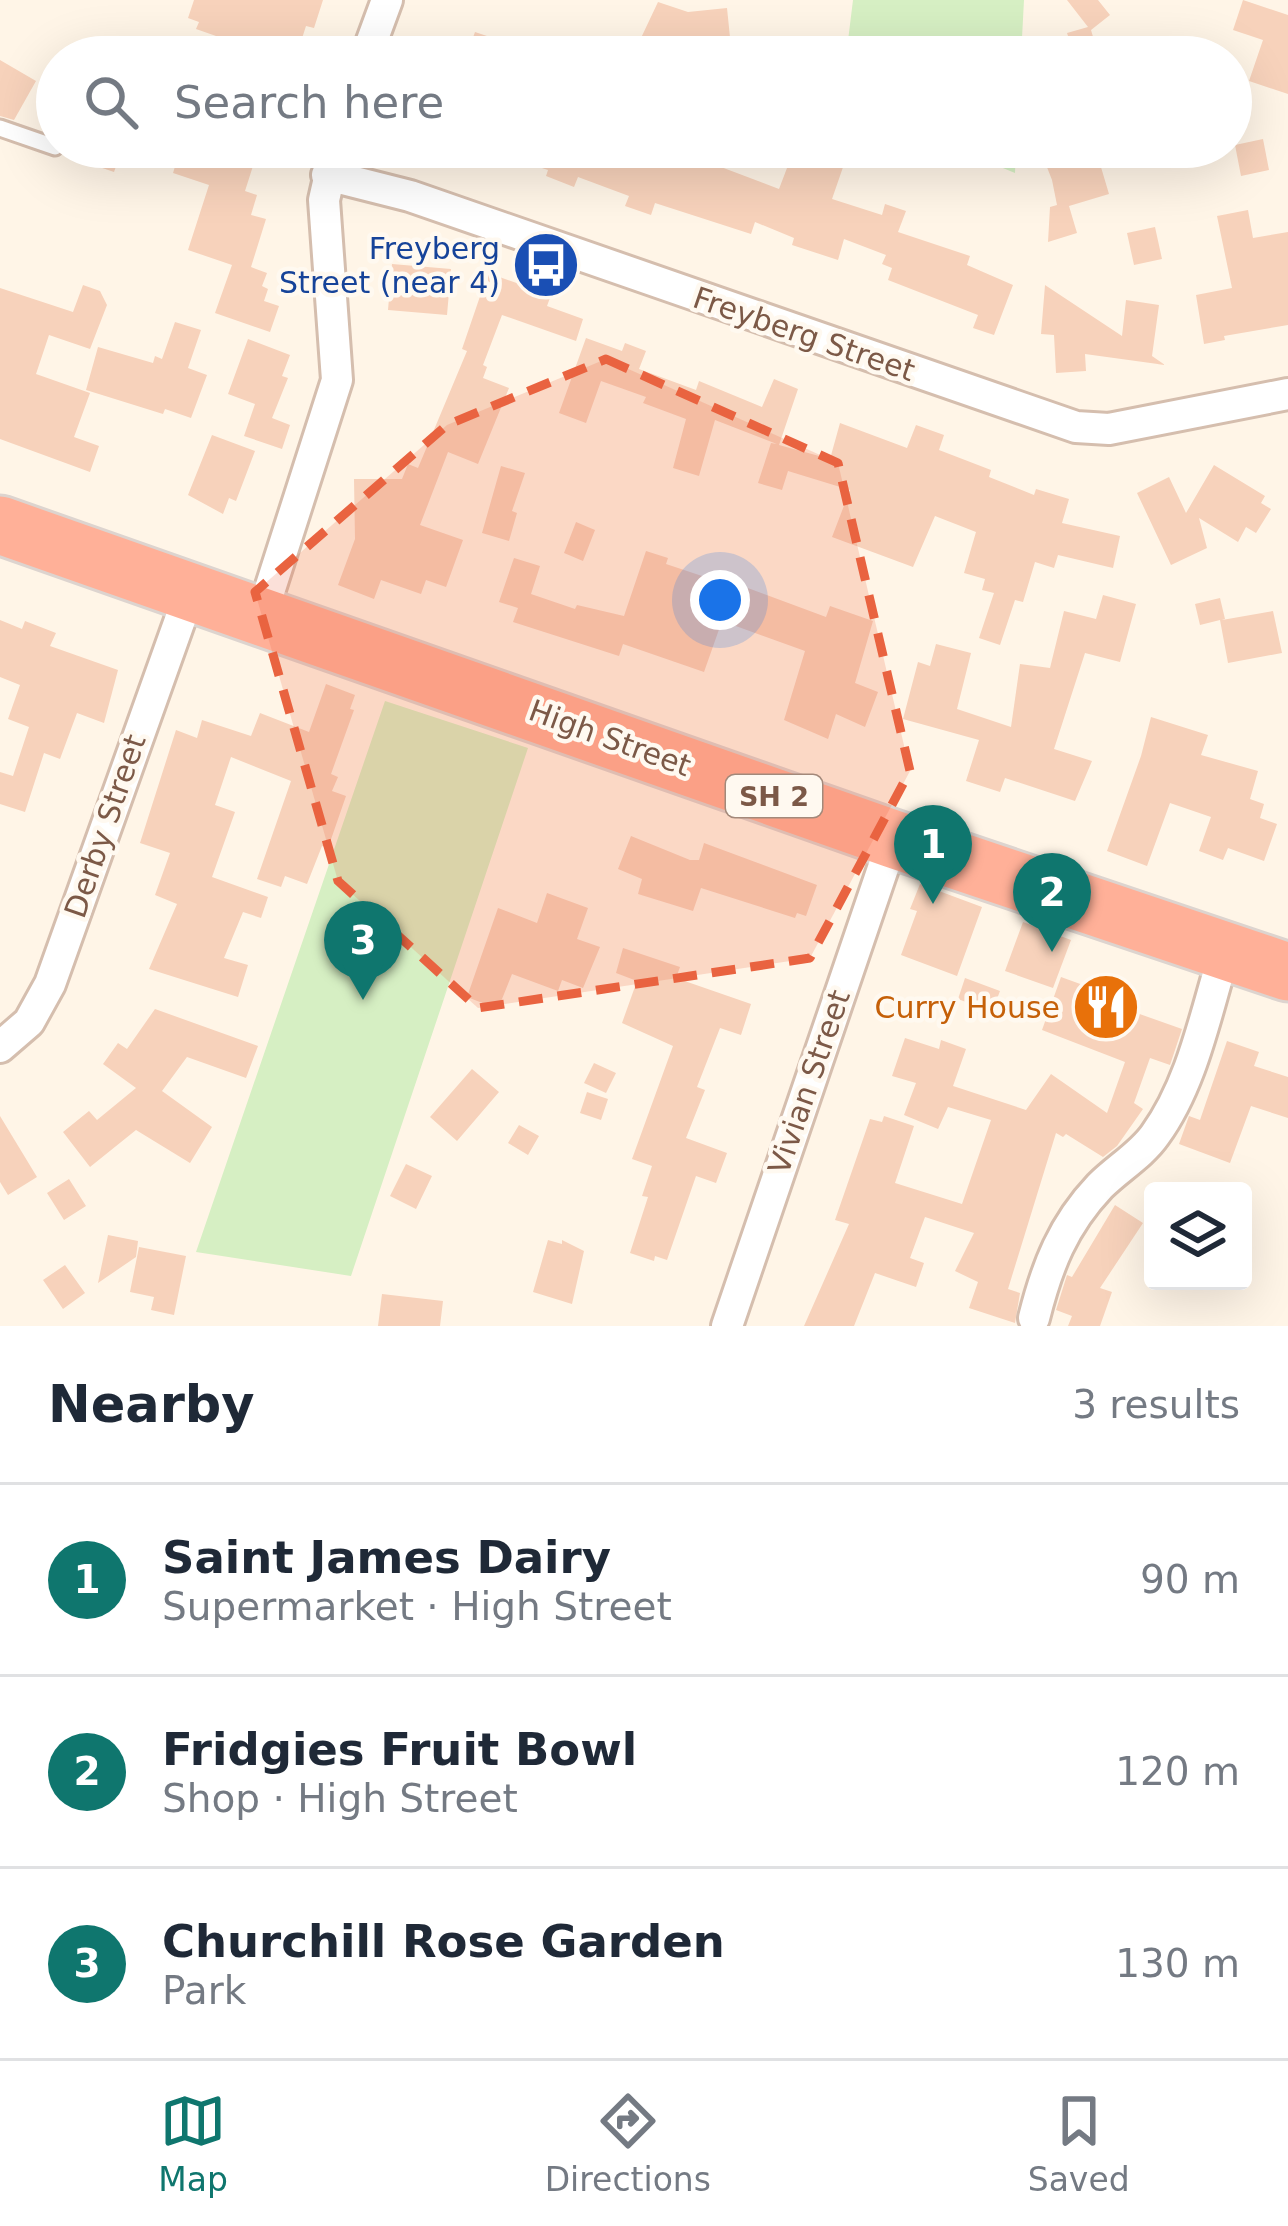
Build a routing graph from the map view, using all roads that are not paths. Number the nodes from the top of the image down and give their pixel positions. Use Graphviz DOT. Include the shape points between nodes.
graph roads {
  1 [pos="387,0"];
  2 [pos="374,36"];
  3 [pos="0,128"];
  4 [pos="36,140"];
  5 [pos="331,168"];
  6 [pos="348,168"];
  7 [pos="1288,394"];
  8 [pos="0,525"];
  9 [pos="190,592"];
  10 [pos="260,617"];
  11 [pos="893,838"];
  12 [pos="1225,951"];
  13 [pos="1288,972"];
  14 [pos="0,1047"];
  15 [pos="1034,1318"];
  16 [pos="727,1326"];
  1 -- 2 [label="street"];
  3 -- 4 [label="lane"];
  5 -- 10 [label="street" via="325,233 337,380"];
  6 -- 7 [label="street, Freyberg Street" via="1076,428 1109,429"];
  8 -- 9 [label="highway, High Street / SH 2"];
  9 -- 10 [label="highway, High Street / SH 2"];
  9 -- 14 [label="street, Derby Street" via="50,984 29,1022"];
  10 -- 11 [label="highway, High Street / SH 2"];
  11 -- 12 [label="highway, High Street / SH 2"];
  11 -- 16 [label="street, Vivian Street"];
  12 -- 13 [label="highway, High Street / SH 2"];
  12 -- 15 [label="street" via="1171,1109 1071,1221 1053,1250"];
}
